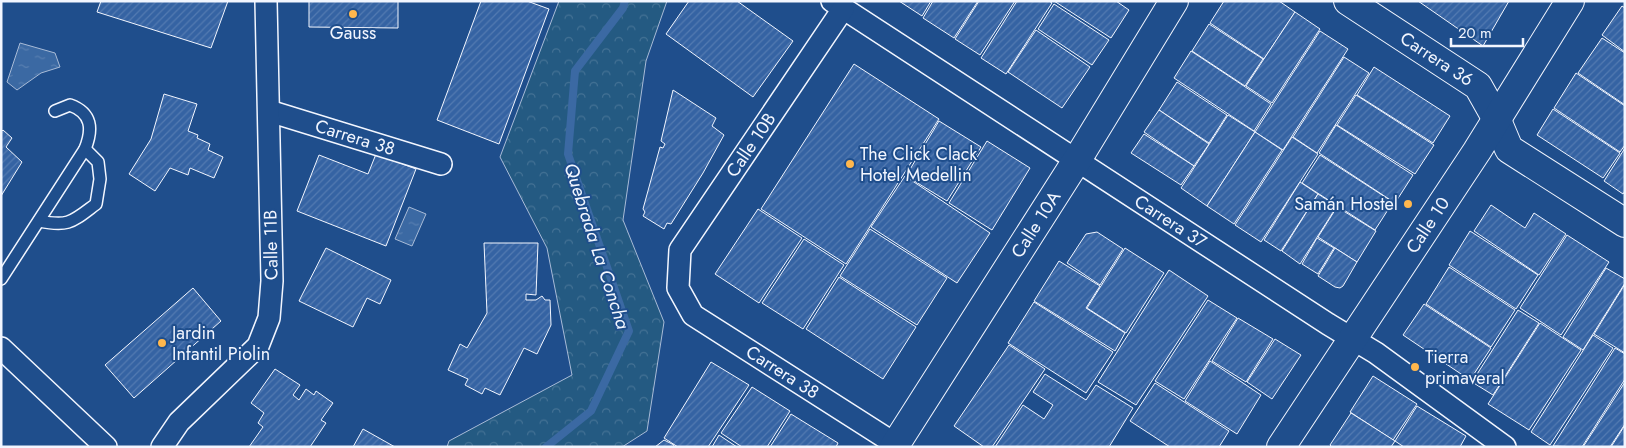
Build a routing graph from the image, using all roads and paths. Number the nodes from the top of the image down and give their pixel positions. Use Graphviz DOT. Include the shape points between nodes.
graph roads {
  1 [pos="266,1"];
  2 [pos="1174,1"];
  3 [pos="1348,1"];
  4 [pos="1570,1"];
  5 [pos="837,5"];
  6 [pos="55,111"];
  7 [pos="268,111"];
  8 [pos="1496,118"];
  9 [pos="85,149"];
  10 [pos="1077,160"];
  11 [pos="441,164"];
  12 [pos="39,221"];
  13 [pos="1625,223"];
  14 [pos="1,279"];
  15 [pos="678,288"];
  16 [pos="1353,339"];
  17 [pos="1,348"];
  18 [pos="896,446"];
  19 [pos="1501,446"];
  20 [pos="106,447"];
  21 [pos="162,447"];
  22 [pos="1281,447"];
  1 -- 7 [label="street, Calle 11B"];
  2 -- 10 [label="main road, Calle 10A"];
  3 -- 8 [label="main road, Carrera 36" via="1478,86"];
  4 -- 8 [label="main road, Calle 10"];
  5 -- 10 [label="street, Carrera 37"];
  5 -- 15 [label="street, Calle 10B" via="680,250"];
  6 -- 9 [label="lane" via="70,105 79,109 90,122 90,136"];
  7 -- 11 [label="street, Carrera 38"];
  7 -- 21 [label="street, Calle 11B" via="272,281 268,318 258,346 179,422"];
  8 -- 13 [label="main road, Carrera 36" via="1509,149"];
  8 -- 16 [label="main road, Calle 10"];
  9 -- 12 [label="lane"];
  9 -- 12 [label="lane" via="98,162 100,179 96,204 67,222"];
  10 -- 16 [label="street, Carrera 37"];
  10 -- 18 [label="main road, Calle 10A"];
  12 -- 14 [label="lane"];
  15 -- 18 [label="street, Carrera 38" via="693,315"];
  16 -- 19 [label="street, Carrera 37"];
  16 -- 22 [label="main road, Calle 10"];
  17 -- 20 [label="street"];
}
